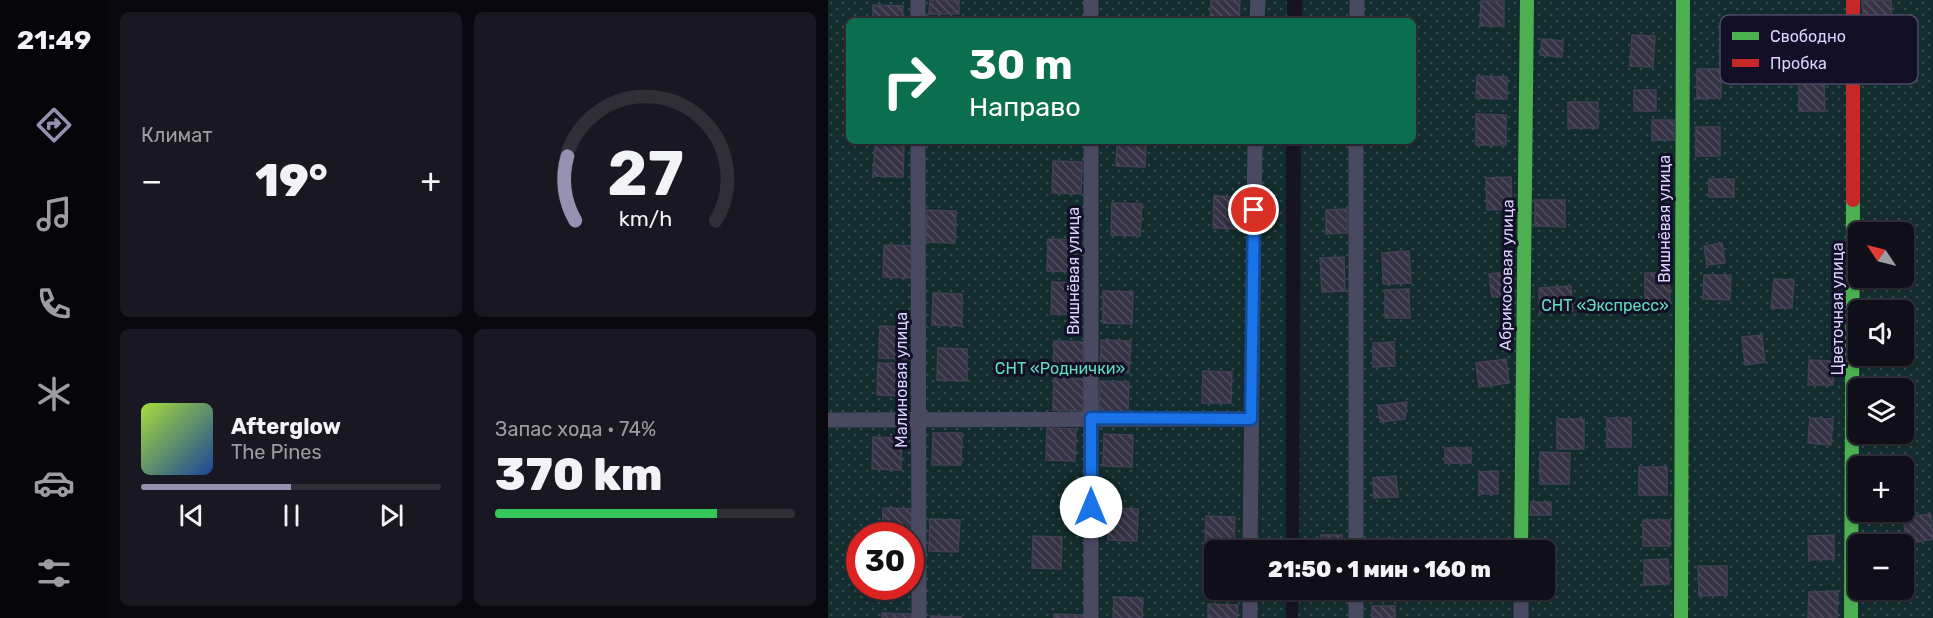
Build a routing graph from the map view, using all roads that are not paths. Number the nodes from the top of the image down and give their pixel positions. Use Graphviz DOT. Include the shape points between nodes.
graph roads {
  1 [pos="918,0"];
  2 [pos="1091,0"];
  3 [pos="1258,0"];
  4 [pos="1357,0"];
  5 [pos="1527,0"];
  6 [pos="1683,0"];
  7 [pos="918,18"];
  8 [pos="1091,18"];
  9 [pos="1257,18"];
  10 [pos="1357,18"];
  11 [pos="1853,84"];
  12 [pos="918,144"];
  13 [pos="1091,144"];
  14 [pos="1255,144"];
  15 [pos="1356,144"];
  16 [pos="1091,418"];
  17 [pos="919,419"];
  18 [pos="1251,419"];
  19 [pos="828,420"];
  20 [pos="1250,540"];
  21 [pos="1356,540"];
  22 [pos="1521,540"];
  23 [pos="1250,600"];
  24 [pos="1356,600"];
  25 [pos="1521,600"];
  26 [pos="919,618"];
  27 [pos="1091,618"];
  28 [pos="1250,618"];
  29 [pos="1356,618"];
  30 [pos="1521,618"];
  31 [pos="1681,618"];
  32 [pos="1851,618"];
  1 -- 7 [label="street"];
  2 -- 8 [label="street"];
  3 -- 9 [label="street"];
  4 -- 10 [label="street"];
  5 -- 22 [label="street, Абрикосовая улица"];
  6 -- 31 [label="street, Вишнёвая улица"];
  11 -- 32 [label="street, Цветочная улица"];
  12 -- 17 [label="street, Малиновая улица"];
  13 -- 16 [label="street, Вишнёвая улица"];
  14 -- 18 [label="street"];
  15 -- 21 [label="street"];
  16 -- 17 [label="street"];
  16 -- 18 [label="street"];
  16 -- 27 [label="street, Вишнёвая улица"];
  17 -- 19 [label="street"];
  17 -- 26 [label="street, Малиновая улица"];
  18 -- 20 [label="street"];
  23 -- 28 [label="street"];
  24 -- 29 [label="street"];
  25 -- 30 [label="street"];
}
